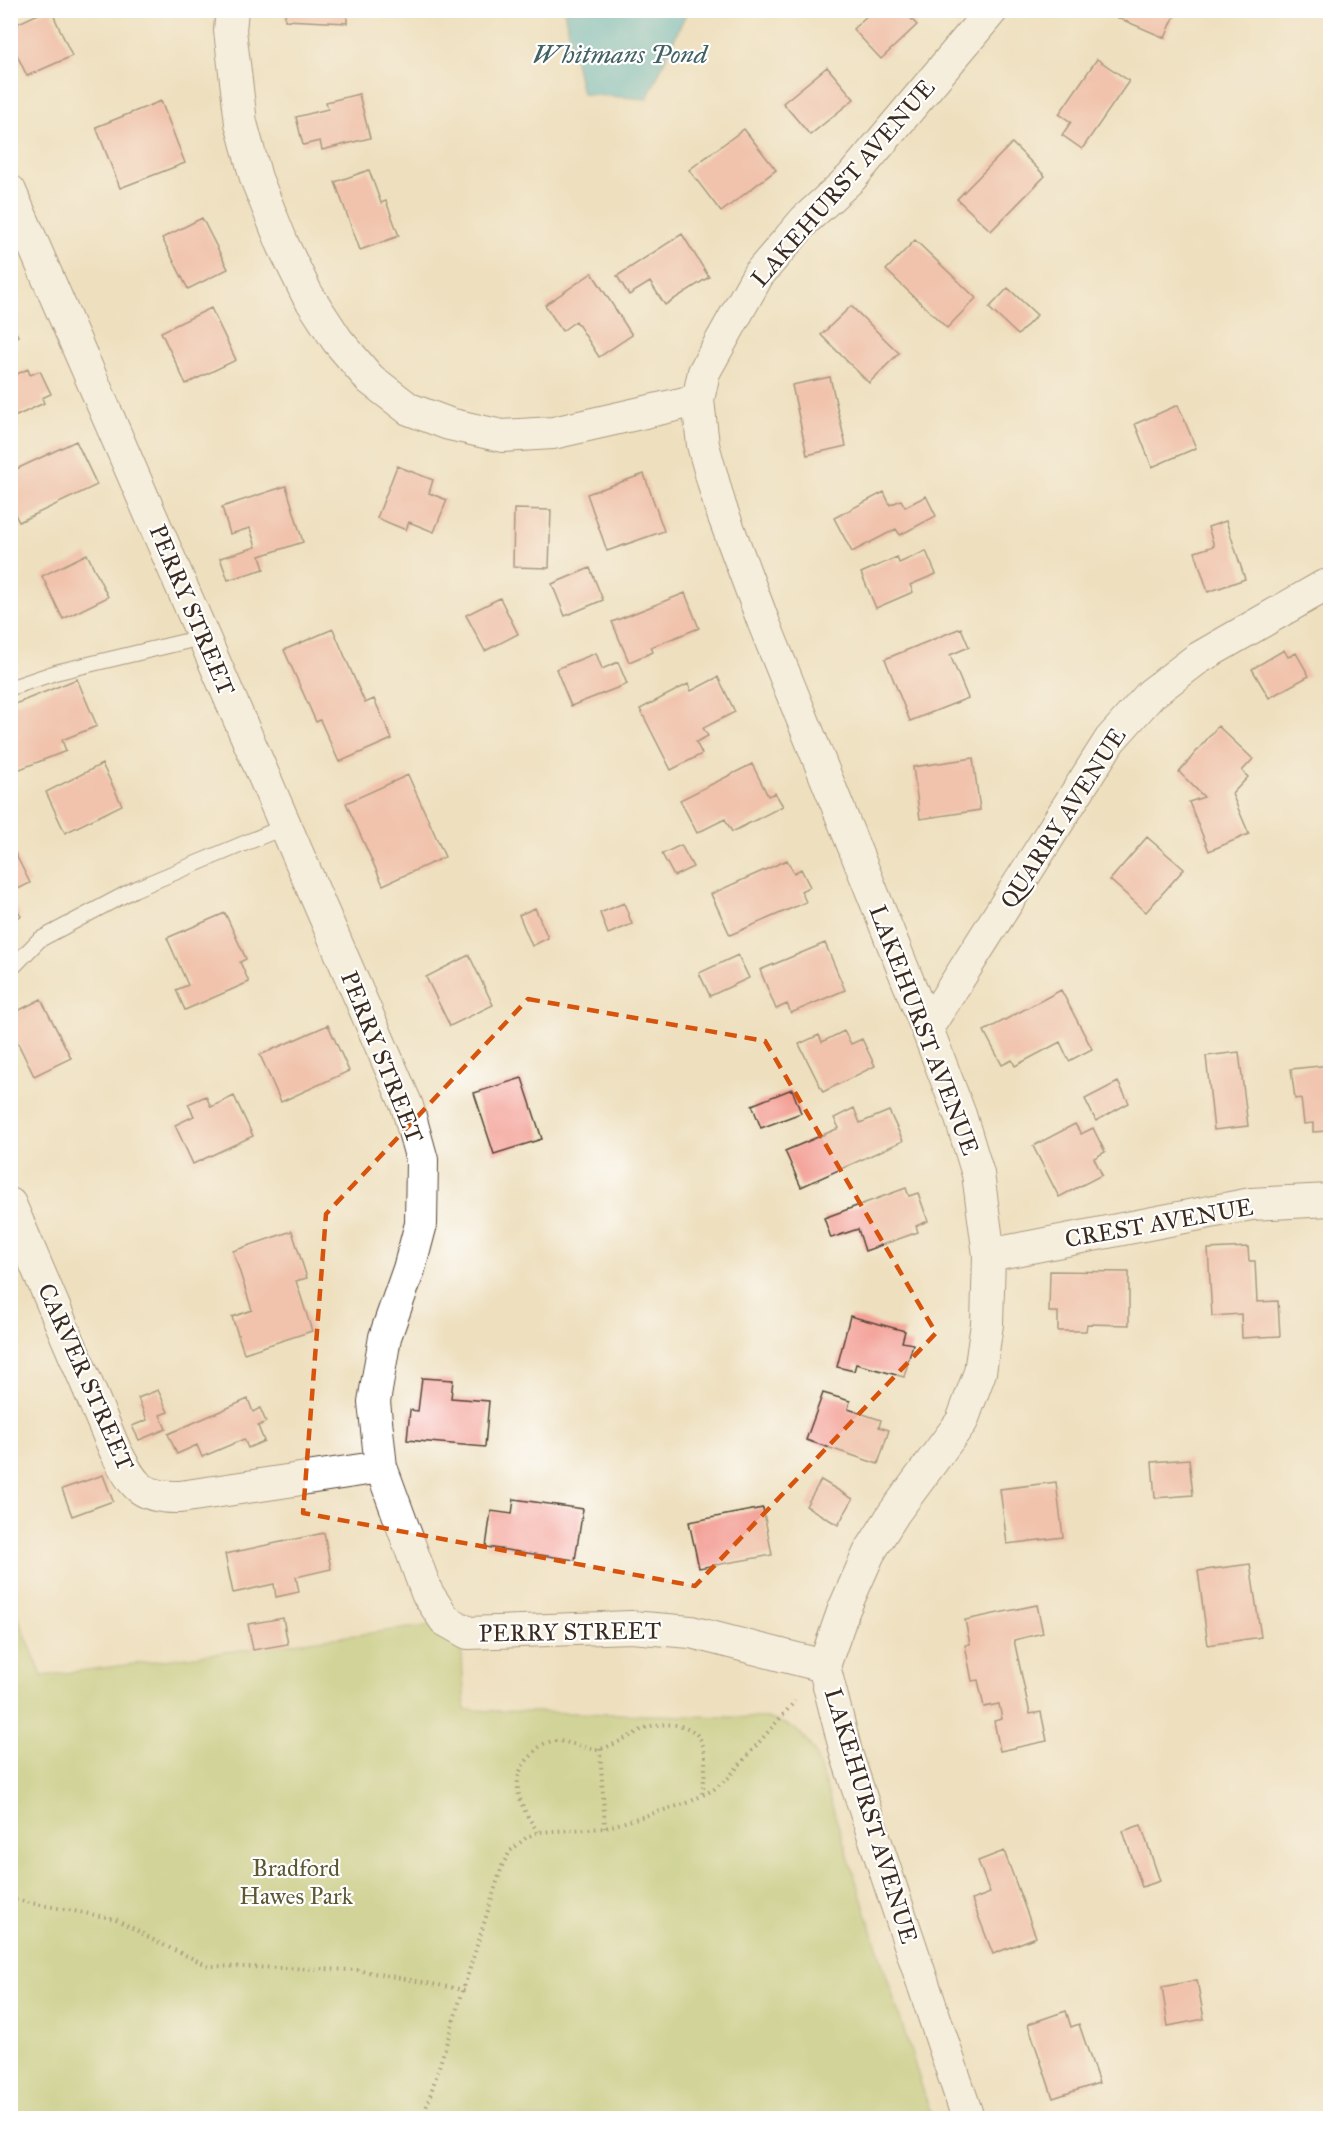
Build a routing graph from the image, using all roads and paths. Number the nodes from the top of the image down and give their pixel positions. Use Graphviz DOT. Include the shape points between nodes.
graph roads {
  1 [pos="232,10"];
  2 [pos="992,10"];
  3 [pos="10,191"];
  4 [pos="698,400"];
  5 [pos="1324,586"];
  6 [pos="204,637"];
  7 [pos="10,688"];
  8 [pos="286,826"];
  9 [pos="10,970"];
  10 [pos="926,1026"];
  11 [pos="1330,1200"];
  12 [pos="10,1204"];
  13 [pos="989,1255"];
  14 [pos="381,1467"];
  15 [pos="824,1666"];
  16 [pos="600,1749"];
  17 [pos="702,1796"];
  18 [pos="605,1828"];
  19 [pos="538,1832"];
  20 [pos="10,1899"];
  21 [pos="465,1990"];
  22 [pos="423,2118"];
  23 [pos="968,2118"];
  1 -- 4 [label="street" via="230,30 241,123 256,178 307,294 337,340 370,379 409,409 449,424 502,436 553,433"];
  2 -- 4 [label="street, LAKEHURST AVENUE" via="851,178 805,220 758,275 704,372"];
  3 -- 6 [label="street, PERRY STREET"];
  4 -- 10 [label="street, LAKEHURST AVENUE" via="703,445 720,506"];
  5 -- 10 [label="street, QUARRY AVENUE" via="1197,659 1151,694 1110,741"];
  6 -- 7 [label="lane" via="57,672"];
  6 -- 8 [label="street, PERRY STREET"];
  8 -- 9 [label="lane" via="135,889 39,940"];
  8 -- 14 [label="street, PERRY STREET" via="407,1106 422,1160 421,1224 385,1337 374,1402"];
  10 -- 13 [label="street, LAKEHURST AVENUE" via="978,1174"];
  11 -- 13 [label="street, CREST AVENUE" via="1251,1204"];
  12 -- 14 [label="street, CARVER STREET" via="115,1450 141,1490 159,1497 180,1497"];
  13 -- 15 [label="street, LAKEHURST AVENUE" via="987,1323 980,1372 962,1421 869,1553"];
  14 -- 15 [label="street, PERRY STREET" via="427,1593 445,1620 468,1634 631,1627 691,1632"];
  15 -- 17 [label="path" via="728,1778"];
  15 -- 23 [label="street, LAKEHURST AVENUE" via="847,1756"];
  16 -- 17 [label="path" via="649,1726 663,1724 695,1731 705,1759"];
  16 -- 18 [label="path"];
  16 -- 19 [label="path" via="555,1741 542,1744 521,1769 521,1804"];
  17 -- 18 [label="path"];
  18 -- 19 [label="path"];
  19 -- 21 [label="path" via="510,1851 502,1866"];
  20 -- 21 [label="path" via="116,1919 209,1966 357,1970"];
  21 -- 22 [label="path"];
}
